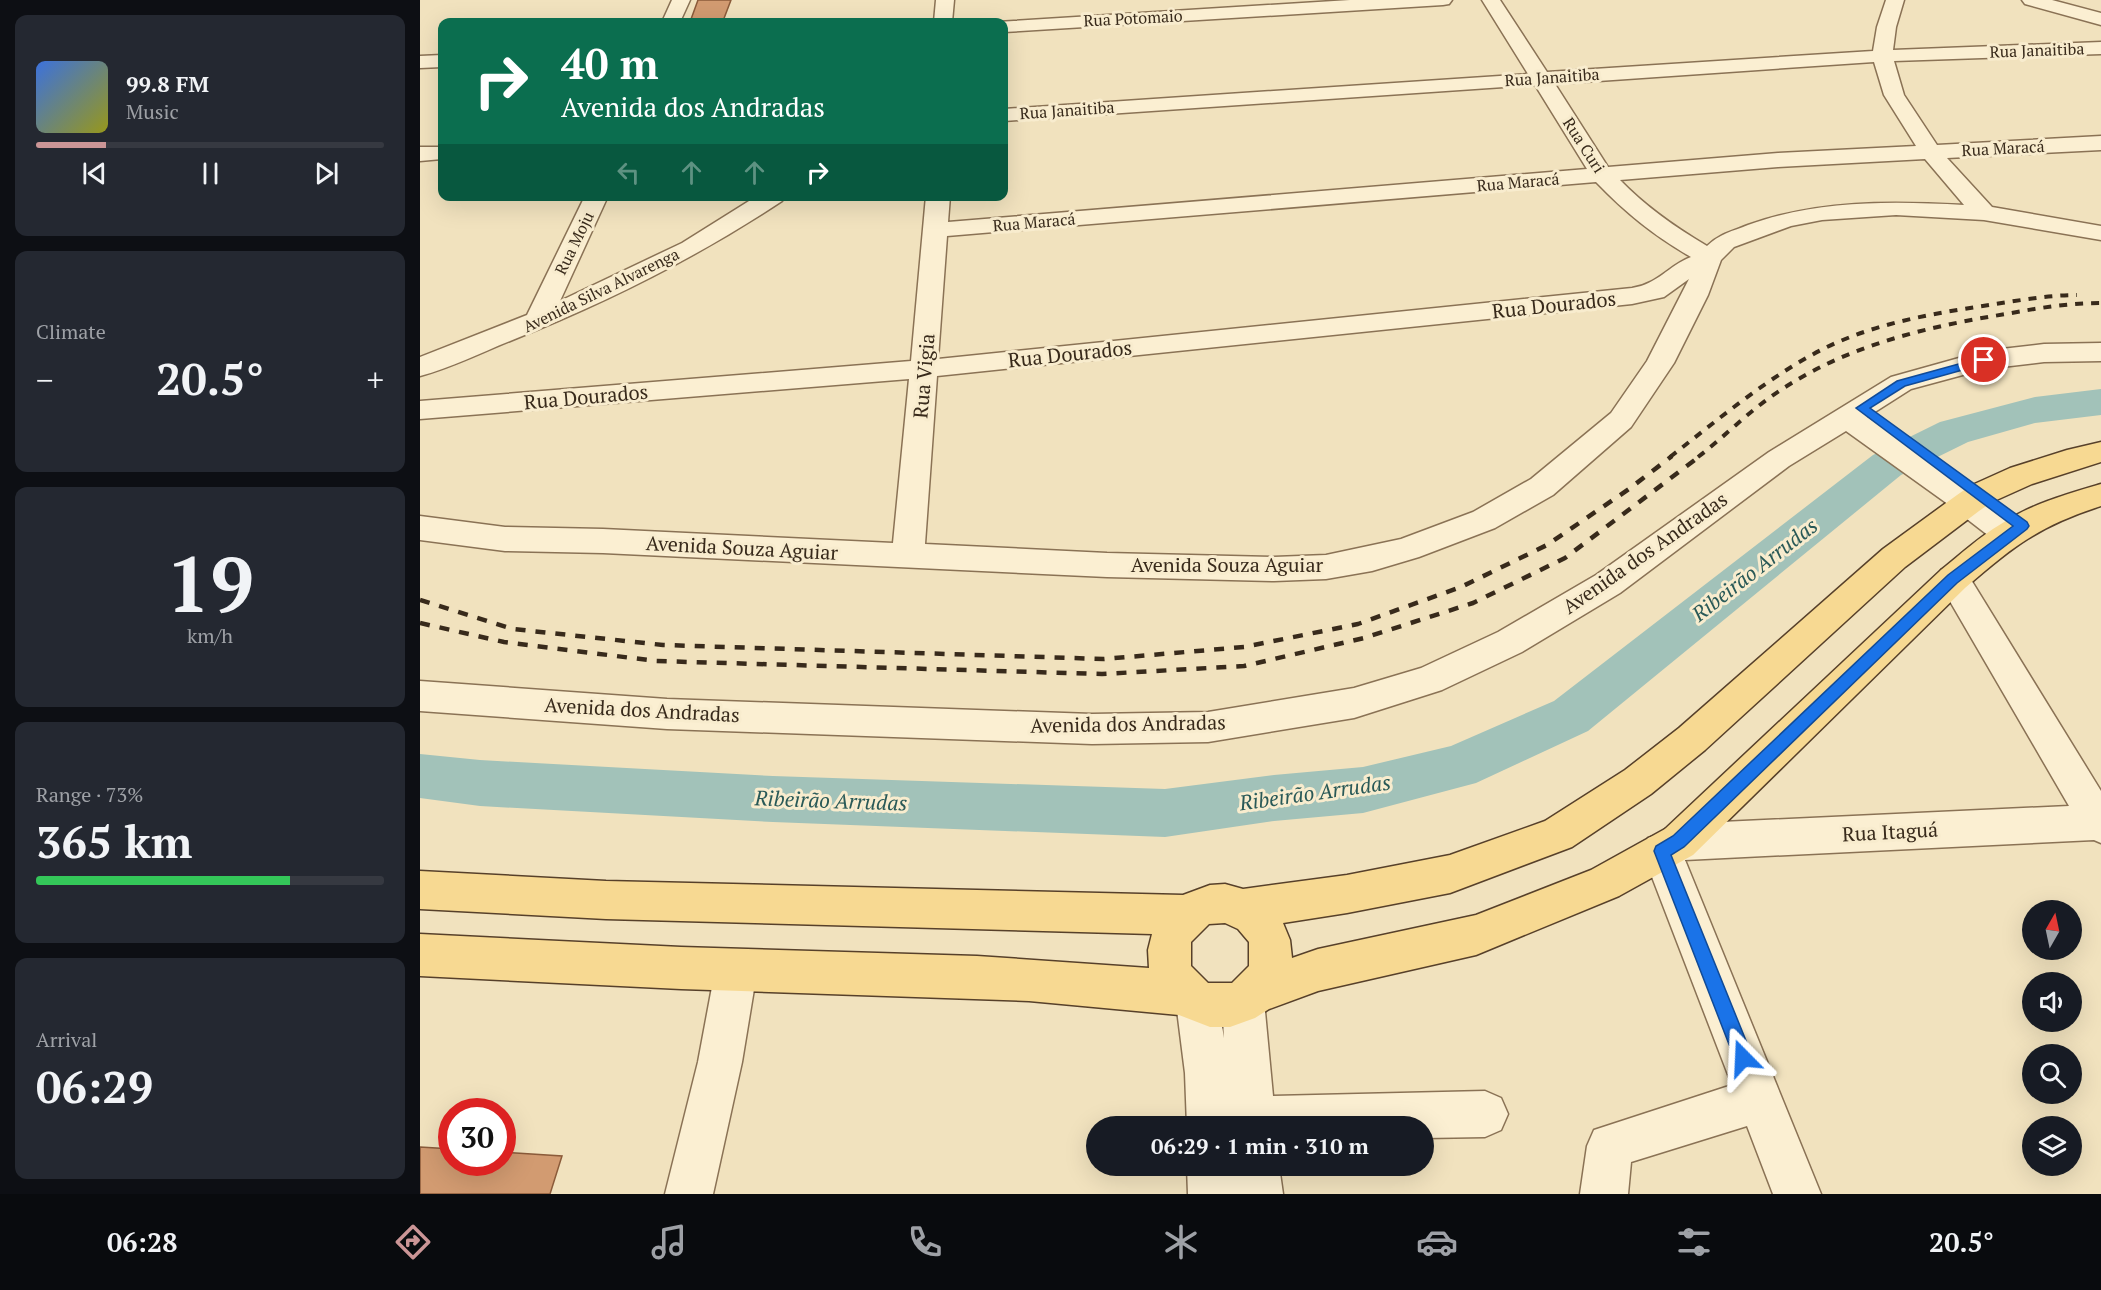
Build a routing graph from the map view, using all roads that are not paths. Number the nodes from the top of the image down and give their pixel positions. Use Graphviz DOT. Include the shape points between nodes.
graph roads {
  1 [pos="681,0"];
  2 [pos="945,0"];
  3 [pos="1443,0"];
  4 [pos="1491,0"];
  5 [pos="1895,0"];
  6 [pos="2031,0"];
  7 [pos="673,18"];
  8 [pos="943,18"];
  9 [pos="2101,19"];
  10 [pos="1008,26"];
  11 [pos="2101,48"];
  12 [pos="1883,56"];
  13 [pos="438,61"];
  14 [pos="420,62"];
  15 [pos="1541,78"];
  16 [pos="1008,115"];
  17 [pos="2101,143"];
  18 [pos="1932,151"];
  19 [pos="438,153"];
  20 [pos="420,154"];
  21 [pos="1602,175"];
  22 [pos="595,201"];
  23 [pos="766,201"];
  24 [pos="938,201"];
  25 [pos="1984,213"];
  26 [pos="936,230"];
  27 [pos="2101,233"];
  28 [pos="1710,258"];
  29 [pos="537,322"];
  30 [pos="2101,352"];
  31 [pos="420,367"];
  32 [pos="924,369"];
  33 [pos="420,410"];
  34 [pos="1862,418"];
  35 [pos="2101,452"];
  36 [pos="1968,493"];
  37 [pos="2101,495"];
  38 [pos="420,528"];
  39 [pos="2016,530"];
  40 [pos="908,556"];
  41 [pos="1953,579"];
  42 [pos="420,696"];
  43 [pos="2101,823"];
  44 [pos="1661,859"];
  45 [pos="420,891"];
  46 [pos="1242,909"];
  47 [pos="1188,915"];
  48 [pos="420,955"];
  49 [pos="736,970"];
  50 [pos="1249,996"];
  51 [pos="1191,998"];
  52 [pos="1760,1099"];
  53 [pos="1485,1114"];
  54 [pos="1233,1116"];
  55 [pos="1239,1116"];
  56 [pos="1434,1116"];
  57 [pos="1211,1176"];
  58 [pos="1257,1176"];
  59 [pos="689,1194"];
  60 [pos="1212,1194"];
  61 [pos="1259,1194"];
  62 [pos="1604,1194"];
  63 [pos="1797,1194"];
  1 -- 7 [label="street"];
  2 -- 8 [label="street"];
  3 -- 10 [label="street, Rua Potomaio"];
  4 -- 15 [label="street, Rua Curi"];
  5 -- 12 [label="street"];
  6 -- 9 [label="street"];
  11 -- 12 [label="street, Rua Janaitiba"];
  12 -- 15 [label="street, Rua Janaitiba"];
  12 -- 18 [label="street" via="1896,100"];
  13 -- 14 [label="street"];
  15 -- 16 [label="street, Rua Janaitiba"];
  15 -- 21 [label="street, Rua Curi"];
  17 -- 18 [label="street, Rua Maracá"];
  18 -- 21 [label="street, Rua Maracá"];
  18 -- 25 [label="street"];
  19 -- 20 [label="street"];
  21 -- 26 [label="street, Rua Maracá"];
  21 -- 28 [label="street, Rua Curi" via="1635,209"];
  22 -- 29 [label="street, Rua Moju"];
  23 -- 29 [label="street, Avenida Silva Alvarenga" via="641,273"];
  24 -- 26 [label="street, Rua Vigia"];
  25 -- 27 [label="street, Avenida Souza Aguiar"];
  25 -- 28 [label="street, Avenida Souza Aguiar" via="1896,208 1822,213 1785,220 1725,242"];
  26 -- 32 [label="street, Rua Vigia"];
  28 -- 32 [label="street, Rua Dourados" via="1655,291 1632,296"];
  28 -- 40 [label="street, Avenida Souza Aguiar" via="1660,363 1621,420 1542,487 1484,520 1408,549 1326,567 1274,569"];
  29 -- 31 [label="street, Avenida Silva Alvarenga"];
  30 -- 34 [label="street, Avenida dos Andradas" via="1984,360 1901,384"];
  32 -- 33 [label="street, Rua Dourados"];
  32 -- 40 [label="street, Rua Vigia"];
  34 -- 36 [label="street"];
  34 -- 42 [label="street, Avenida dos Andradas" via="1779,459 1608,584 1510,642 1430,680 1354,703 1208,727 1092,729 667,714"];
  35 -- 36 [label="main road"];
  36 -- 39 [label="street"];
  36 -- 46 [label="main road" via="1692,739 1638,782 1558,834 1450,874"];
  37 -- 39 [label="main road" via="2062,507"];
  38 -- 40 [label="street, Avenida Souza Aguiar" via="505,539"];
  39 -- 41 [label="main road"];
  41 -- 43 [label="street"];
  41 -- 44 [label="main road"];
  43 -- 44 [label="street, Rua Itaguá"];
  44 -- 50 [label="main road" via="1476,935 1318,970"];
  44 -- 52 [label="street"];
  45 -- 47 [label="main road" via="606,900"];
  46 -- 47 [label="main road" via="1215,904"];
  46 -- 50 [label="main road" via="1256,917 1271,945 1272,962 1266,978"];
  47 -- 51 [label="main road" via="1172,935 1167,959 1175,984"];
  48 -- 49 [label="main road"];
  49 -- 51 [label="main road" via="1122,985"];
  49 -- 59 [label="street" via="720,1062"];
  50 -- 51 [label="main road" via="1228,1006 1212,1006"];
  50 -- 55 [label="street"];
  51 -- 54 [label="street" via="1207,1073"];
  52 -- 62 [label="street" via="1610,1146"];
  52 -- 63 [label="street"];
  53 -- 56 [label="street"];
  57 -- 60 [label="street"];
  58 -- 61 [label="street"];
}
